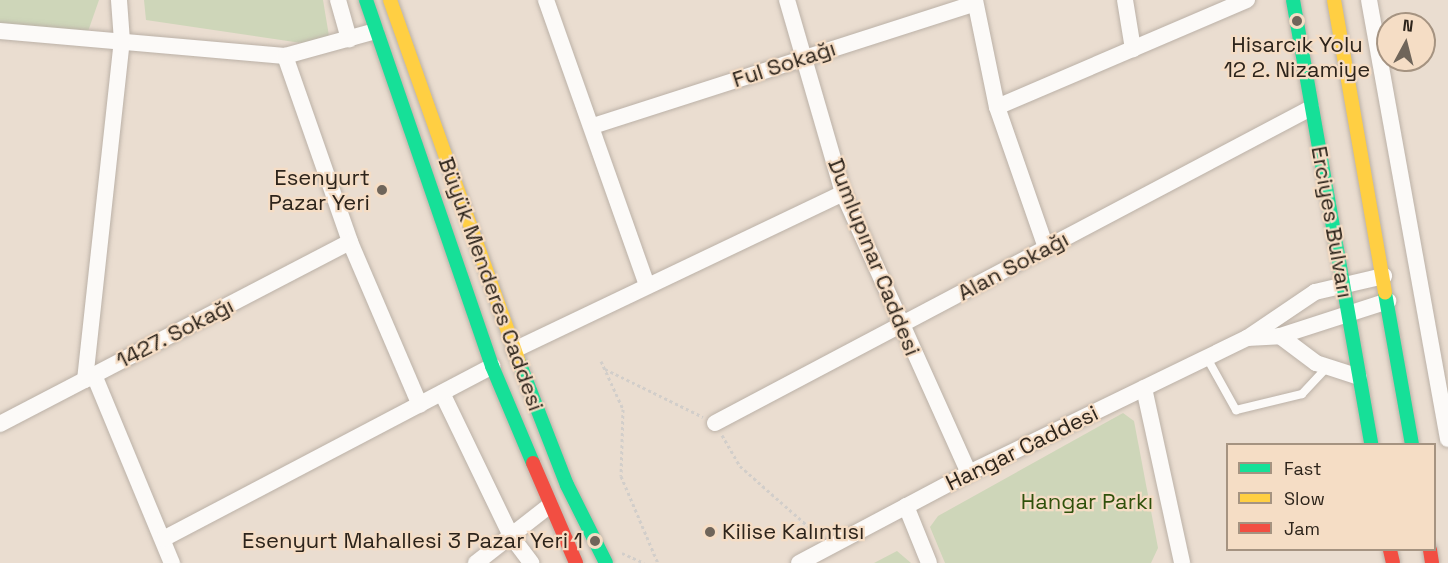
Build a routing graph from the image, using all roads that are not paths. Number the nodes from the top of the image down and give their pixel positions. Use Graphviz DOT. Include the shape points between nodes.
graph roads {
  1 [pos="119,0"];
  2 [pos="338,0"];
  3 [pos="366,0"];
  4 [pos="390,0"];
  5 [pos="546,0"];
  6 [pos="787,0"];
  7 [pos="1125,0"];
  8 [pos="1247,0"];
  9 [pos="1293,0"];
  10 [pos="1334,0"];
  11 [pos="1369,0"];
  12 [pos="975,2"];
  13 [pos="0,31"];
  14 [pos="376,31"];
  15 [pos="349,39"];
  16 [pos="122,41"];
  17 [pos="1133,49"];
  18 [pos="285,56"];
  19 [pos="803,57"];
  20 [pos="998,107"];
  21 [pos="1311,108"];
  22 [pos="593,126"];
  23 [pos="843,193"];
  24 [pos="350,242"];
  25 [pos="1046,248"];
  26 [pos="1384,276"];
  27 [pos="646,283"];
  28 [pos="1342,284"];
  29 [pos="1388,301"];
  30 [pos="1348,314"];
  31 [pos="900,327"];
  32 [pos="1280,336"];
  33 [pos="1247,338"];
  34 [pos="514,350"];
  35 [pos="1207,358"];
  36 [pos="492,366"];
  37 [pos="1326,368"];
  38 [pos="1359,376"];
  39 [pos="89,377"];
  40 [pos="1144,388"];
  41 [pos="442,393"];
  42 [pos="420,405"];
  43 [pos="715,423"];
  44 [pos="0,424"];
  45 [pos="1448,439"];
  46 [pos="1371,443"];
  47 [pos="1412,443"];
  48 [pos="969,473"];
  49 [pos="549,506"];
  50 [pos="906,506"];
  51 [pos="511,536"];
  52 [pos="163,539"];
  53 [pos="1180,562"];
  54 [pos="172,563"];
  55 [pos="476,563"];
  56 [pos="531,563"];
  57 [pos="576,563"];
  58 [pos="606,563"];
  59 [pos="799,563"];
  60 [pos="929,563"];
  1 -- 16 [label="street"];
  2 -- 15 [label="street"];
  3 -- 14 [label="main road, Büyük Menderes Caddesi"];
  4 -- 34 [label="main road, Büyük Menderes Caddesi"];
  5 -- 22 [label="street"];
  6 -- 19 [label="street, Dumlupınar Caddesi"];
  7 -- 17 [label="street"];
  8 -- 17 [label="street"];
  9 -- 21 [label="main road, Erciyes Bulvarı"];
  10 -- 26 [label="main road, Erciyes Bulvarı"];
  11 -- 45 [label="street"];
  12 -- 19 [label="street, Ful Sokağı"];
  12 -- 20 [label="street"];
  13 -- 16 [label="street"];
  14 -- 15 [label="street"];
  14 -- 36 [label="main road, Büyük Menderes Caddesi"];
  15 -- 18 [label="street"];
  16 -- 18 [label="street"];
  16 -- 39 [label="street"];
  17 -- 20 [label="street"];
  18 -- 24 [label="street"];
  19 -- 22 [label="street, Ful Sokağı"];
  19 -- 23 [label="street, Dumlupınar Caddesi"];
  20 -- 25 [label="street"];
  21 -- 25 [label="street, Alan Sokağı"];
  21 -- 28 [label="main road, Erciyes Bulvarı"];
  22 -- 27 [label="street"];
  23 -- 27 [label="street"];
  23 -- 31 [label="street, Dumlupınar Caddesi"];
  24 -- 39 [label="street, 1427. Sokağı"];
  24 -- 42 [label="street"];
  25 -- 31 [label="street, Alan Sokağı"];
  26 -- 28 [label="street, Hangar Caddesi"];
  26 -- 29 [label="main road, Erciyes Bulvarı"];
  27 -- 34 [label="street"];
  28 -- 30 [label="main road, Erciyes Bulvarı"];
  28 -- 33 [label="street, Hangar Caddesi" via="1315,292"];
  29 -- 30 [label="street, Hangar Caddesi"];
  29 -- 47 [label="main road, Erciyes Bulvarı"];
  30 -- 32 [label="street, Hangar Caddesi"];
  30 -- 38 [label="main road, Erciyes Bulvarı"];
  31 -- 43 [label="street, Alan Sokağı"];
  31 -- 48 [label="street, Dumlupınar Caddesi"];
  32 -- 33 [label="street, Hangar Caddesi"];
  32 -- 37 [label="street"];
  33 -- 35 [label="street, Hangar Caddesi"];
  34 -- 58 [label="main road, Büyük Menderes Caddesi" via="567,485"];
  35 -- 37 [label="lane" via="1236,410 1302,394"];
  35 -- 40 [label="street, Hangar Caddesi"];
  36 -- 41 [label="street"];
  36 -- 49 [label="main road, Büyük Menderes Caddesi"];
  37 -- 38 [label="street"];
  38 -- 46 [label="main road, Erciyes Bulvarı"];
  39 -- 44 [label="street, 1427. Sokağı"];
  39 -- 52 [label="street"];
  40 -- 48 [label="street, Hangar Caddesi"];
  40 -- 53 [label="street"];
  41 -- 42 [label="street"];
  41 -- 51 [label="street"];
  42 -- 52 [label="street"];
  48 -- 50 [label="street, Hangar Caddesi"];
  49 -- 51 [label="street"];
  49 -- 57 [label="main road, Büyük Menderes Caddesi"];
  50 -- 59 [label="street, Hangar Caddesi"];
  50 -- 60 [label="street"];
  51 -- 55 [label="street"];
  51 -- 56 [label="street"];
  52 -- 54 [label="street"];
}
